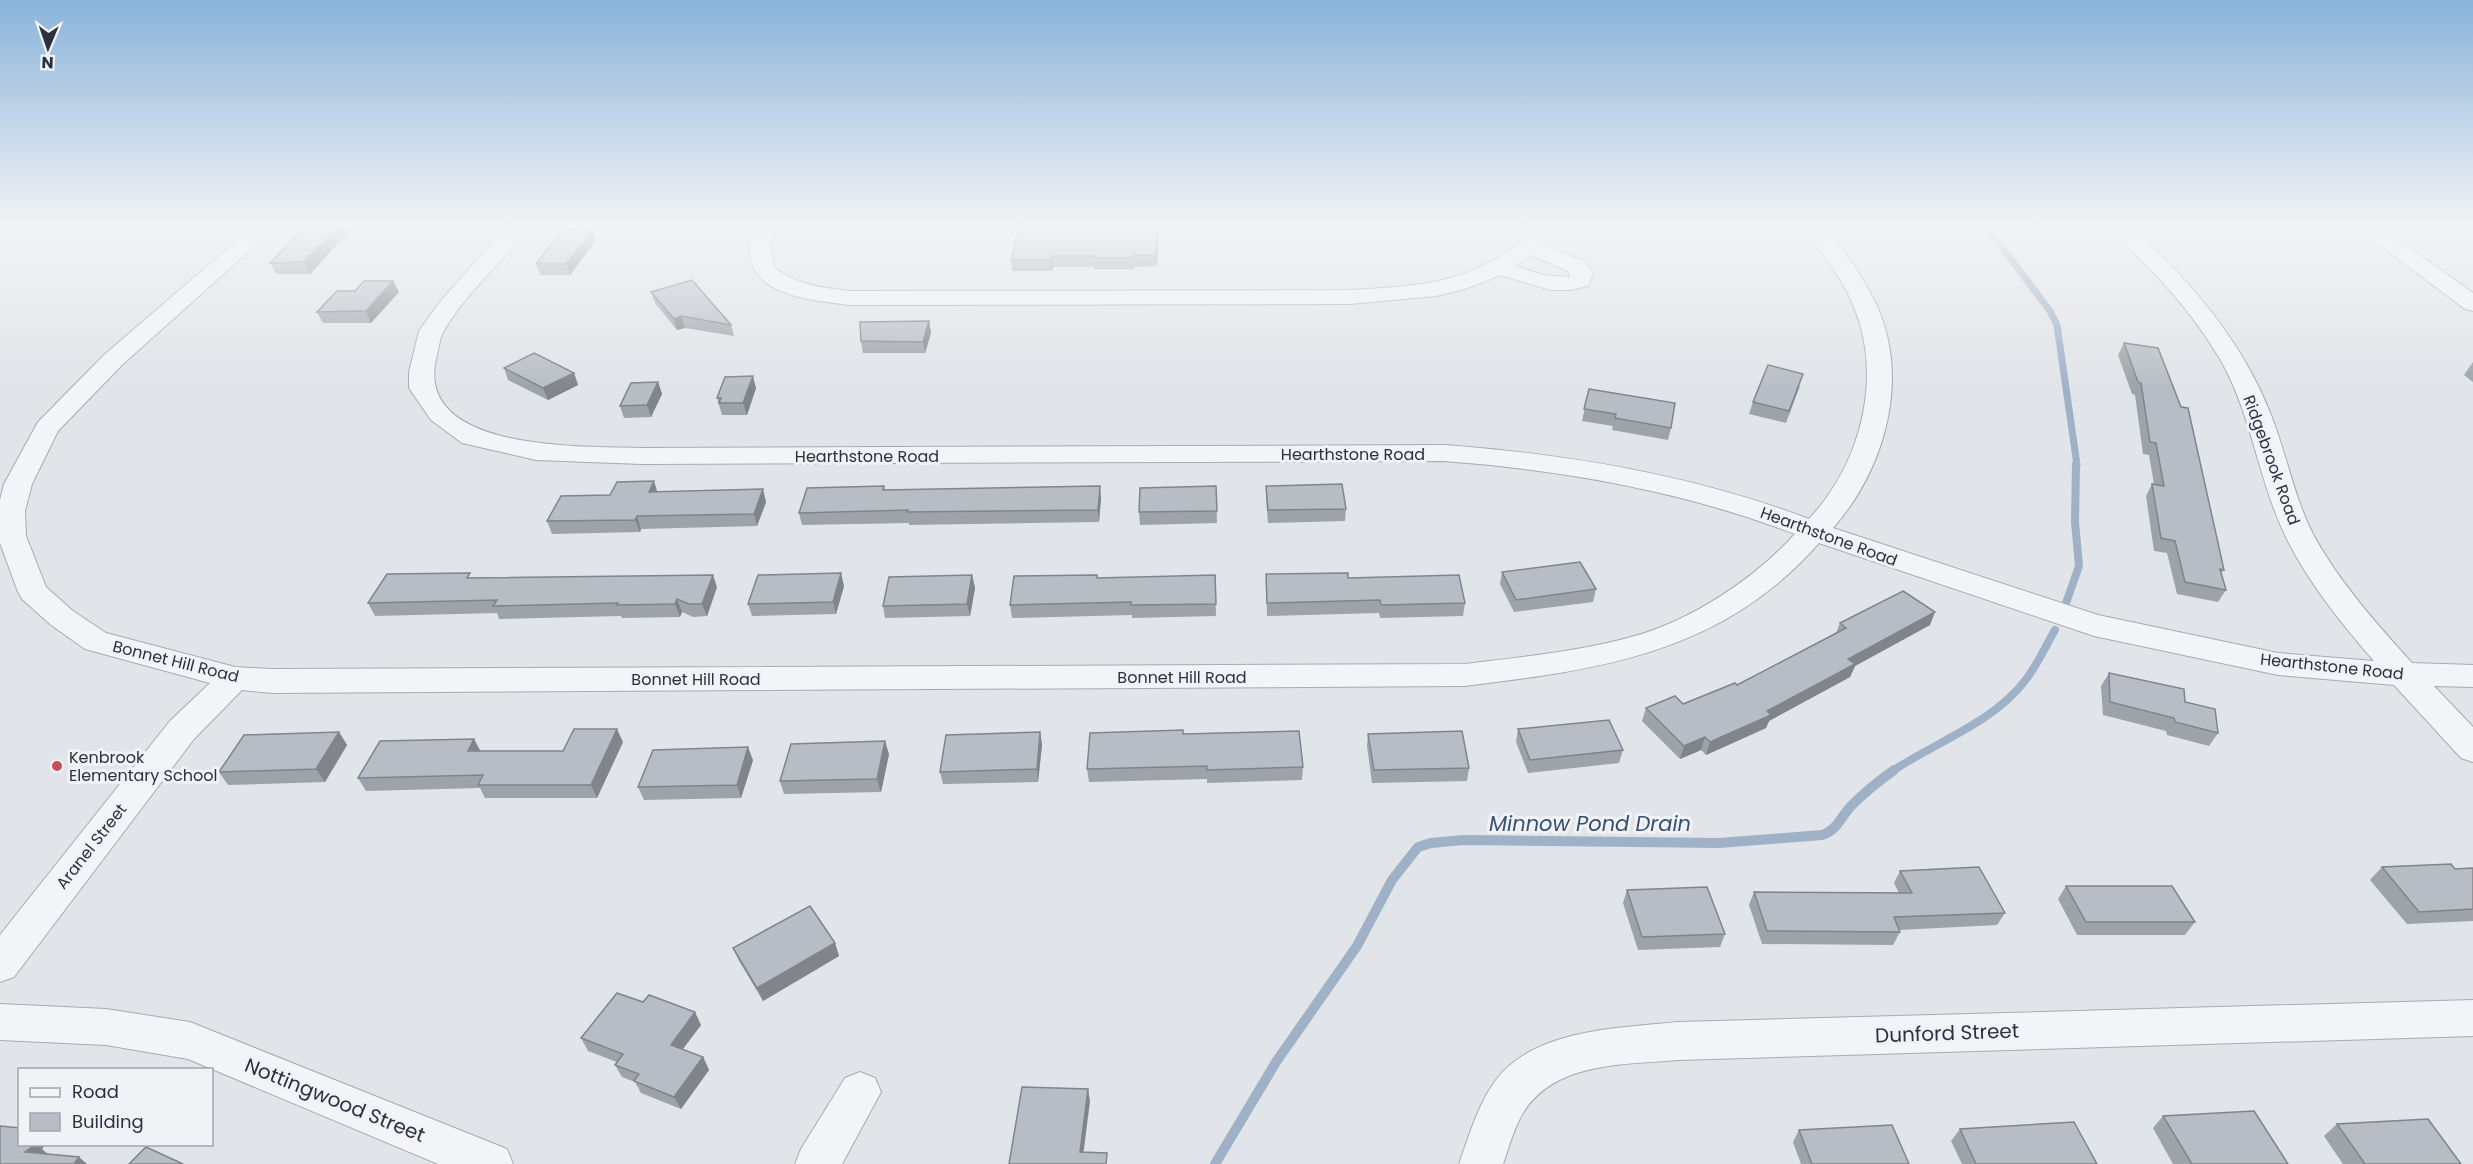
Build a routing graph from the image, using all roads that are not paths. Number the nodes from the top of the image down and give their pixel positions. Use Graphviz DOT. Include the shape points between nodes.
graph roads {
  1 [pos="204,280"];
  2 [pos="471,280"];
  3 [pos="778,280"];
  4 [pos="1474,280"];
  5 [pos="1539,280"];
  6 [pos="1580,280"];
  7 [pos="1853,280"];
  8 [pos="2174,280"];
  9 [pos="2441,280"];
  10 [pos="2473,304"];
  11 [pos="1816,532"];
  12 [pos="2404,674"];
  13 [pos="2473,676"];
  14 [pos="235,678"];
  15 [pos="2473,749"];
  16 [pos="0,965"];
  17 [pos="2473,1018"];
  18 [pos="0,1022"];
  19 [pos="860,1092"];
  20 [pos="491,1164"];
  21 [pos="818,1164"];
  22 [pos="1481,1164"];
  1 -- 14 [label="street, Bonnet Hill Road" via="113,360 47,428 18,484 11,511 12,536 33,592 96,641"];
  2 -- 11 [label="street, Hearthstone Road" via="430,331 421,372 422,388 440,415 471,437 536,452 632,456 1455,454 1522,459 1671,486 1762,511"];
  3 -- 4 [label="street" via="807,292 849,298 1350,297 1425,291"];
  5 -- 6 [label="street" via="1567,285"];
  7 -- 11 [label="street, Bonnet Hill Road" via="1877,337 1881,370 1879,407 1867,451"];
  8 -- 12 [label="street, Ridgebrook Road" via="2213,328 2258,413 2282,494 2300,537 2332,587"];
  9 -- 10 [label="street"];
  11 -- 12 [label="street, Hearthstone Road" via="2094,625 2278,664"];
  11 -- 14 [label="street, Bonnet Hill Road" via="1765,580 1710,616 1645,644 1561,664 1465,675 272,681"];
  12 -- 13 [label="street, Hearthstone Road"];
  12 -- 15 [label="street, Ridgebrook Road"];
  14 -- 16 [label="street, Aranel Street" via="182,730"];
  17 -- 22 [label="street, Dunford Street" via="1678,1041 1586,1051 1535,1072 1514,1089"];
  18 -- 20 [label="street, Nottingwood Street" via="106,1027 190,1041"];
  19 -- 21 [label="street"];
}
